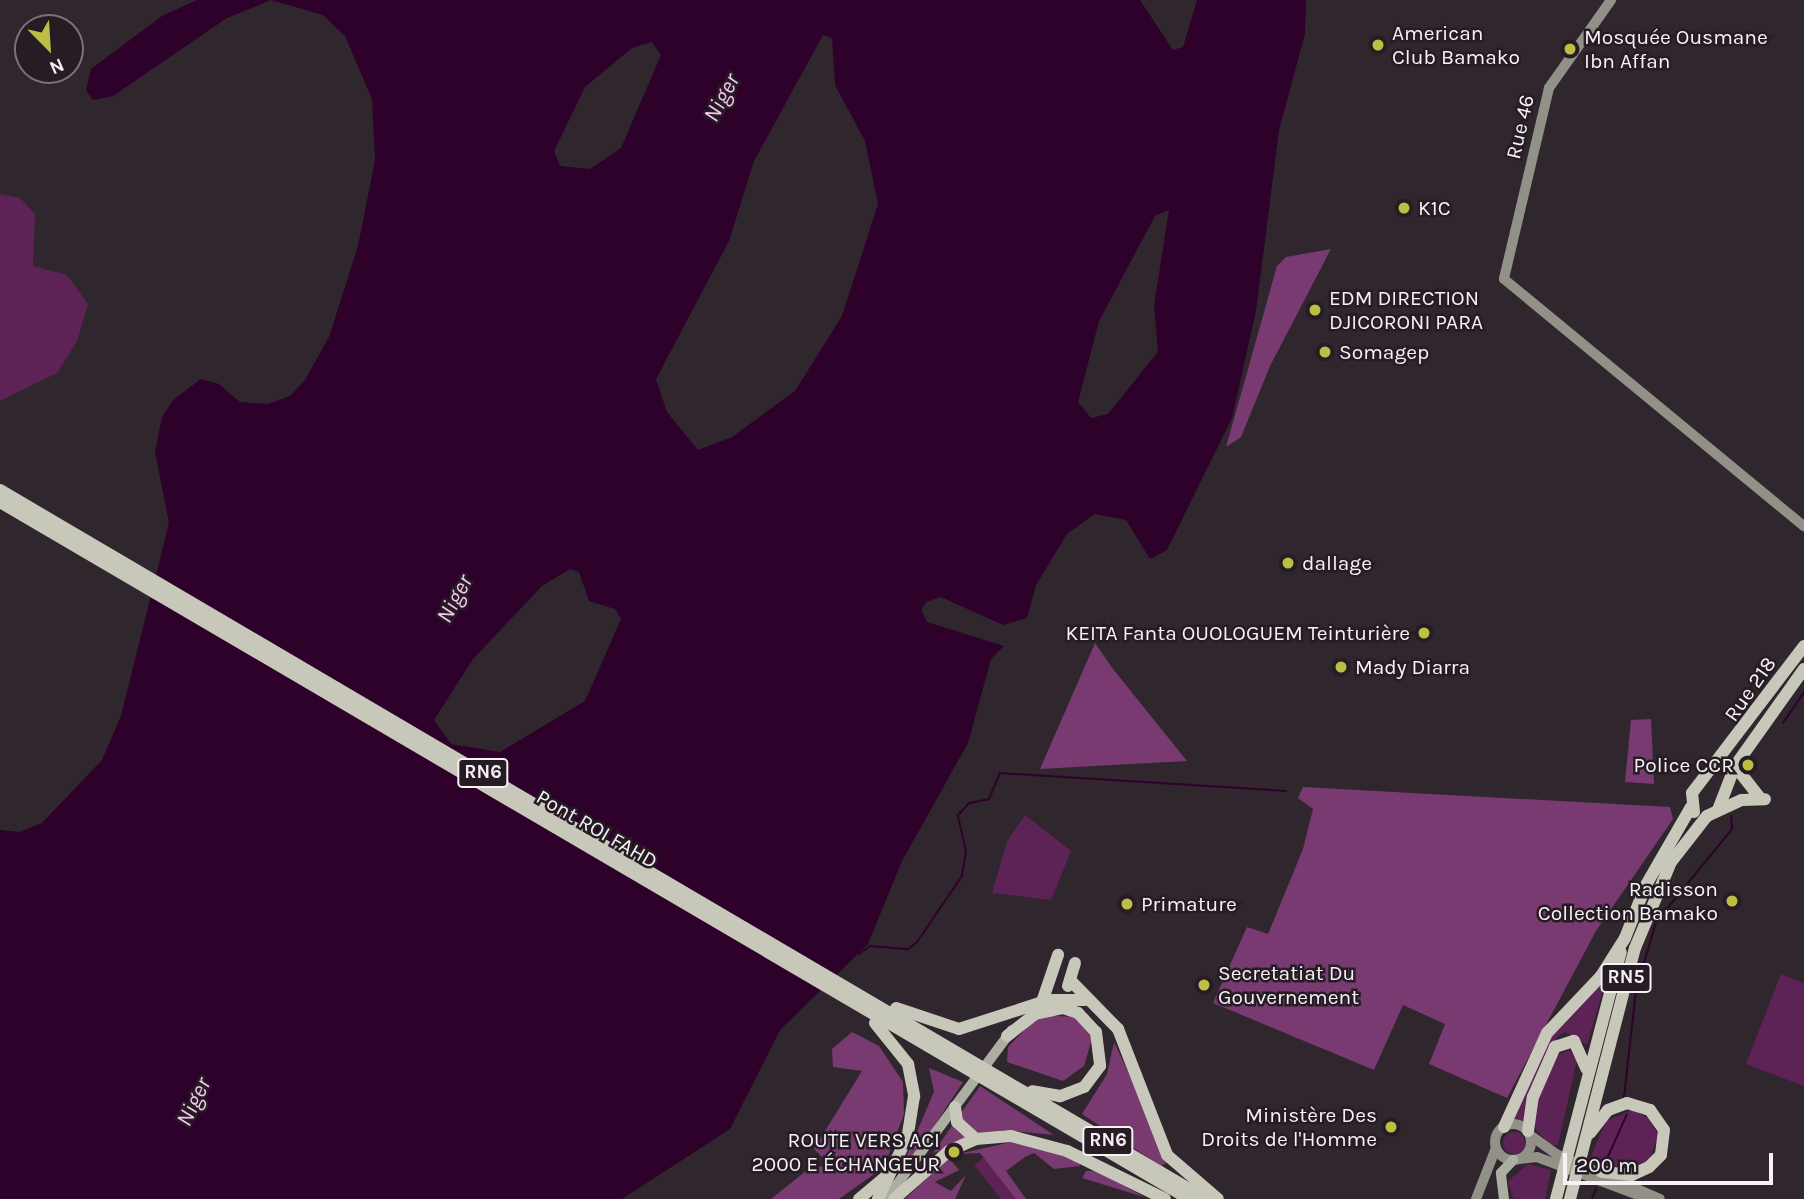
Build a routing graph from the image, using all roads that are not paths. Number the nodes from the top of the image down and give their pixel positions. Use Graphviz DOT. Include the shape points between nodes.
graph roads {
  1 [pos="1611,0"];
  2 [pos="0,491"];
  3 [pos="0,502"];
  4 [pos="1804,526"];
  5 [pos="131,571"];
  6 [pos="1804,646"];
  7 [pos="1804,669"];
  8 [pos="1735,766"];
  9 [pos="1700,786"];
  10 [pos="1691,807"];
  11 [pos="1715,809"];
  12 [pos="1625,939"];
  13 [pos="1058,955"];
  14 [pos="1075,963"];
  15 [pos="1070,980"];
  16 [pos="838,987"];
  17 [pos="1060,998"];
  18 [pos="1086,1000"];
  19 [pos="1042,1002"];
  20 [pos="1007,1036"];
  21 [pos="1587,1075"];
  22 [pos="1005,1085"];
  23 [pos="955,1107"];
  24 [pos="1504,1127"];
  25 [pos="1529,1133"];
  26 [pos="1022,1138"];
  27 [pos="976,1139"];
  28 [pos="1496,1148"];
  29 [pos="1578,1150"];
  30 [pos="1516,1160"];
  31 [pos="894,1167"];
  32 [pos="1601,1172"];
  33 [pos="906,1176"];
  34 [pos="1568,1179"];
  35 [pos="859,1199"];
  36 [pos="878,1199"];
  37 [pos="886,1199"];
  38 [pos="893,1199"];
  39 [pos="903,1199"];
  40 [pos="1165,1199"];
  41 [pos="1189,1199"];
  42 [pos="1206,1199"];
  43 [pos="1218,1199"];
  44 [pos="1476,1199"];
  45 [pos="1504,1199"];
  46 [pos="1556,1199"];
  47 [pos="1570,1199"];
  48 [pos="1649,1199"];
  49 [pos="1660,1199"];
  1 -- 4 [label="street, Rue 46" via="1549,88 1504,279"];
  2 -- 5 [label="highway, RN6"];
  3 -- 5 [label="highway, RN6"];
  5 -- 16 [label="highway, RN6"];
  6 -- 9 [label="highway, Rue 218 / RN5"];
  7 -- 8 [label="highway, RN5"];
  8 -- 11 [label="highway, RN5"];
  8 -- 11 [label="highway" via="1762,798"];
  9 -- 10 [label="highway, RN5"];
  9 -- 11 [label="highway" via="1715,789"];
  10 -- 11 [label="highway"];
  10 -- 12 [label="highway, RN5" via="1646,885"];
  11 -- 29 [label="highway, RN5" via="1671,862 1634,948"];
  12 -- 21 [label="highway, RN5"];
  12 -- 24 [label="highway" via="1601,976 1547,1032"];
  13 -- 19 [label="highway"];
  14 -- 15 [label="highway"];
  15 -- 17 [label="highway"];
  15 -- 18 [label="highway"];
  16 -- 19 [label="highway" via="959,1029"];
  16 -- 22 [label="highway, RN6"];
  16 -- 31 [label="highway" via="889,1037 908,1064 915,1114"];
  17 -- 18 [label="highway"];
  17 -- 19 [label="highway"];
  18 -- 43 [label="highway" via="1118,1029 1167,1155"];
  19 -- 20 [label="main road"];
  20 -- 22 [label="highway" via="1035,1014 1063,1008 1089,1021 1102,1051 1094,1077 1073,1093 1043,1094"];
  20 -- 23 [label="main road"];
  21 -- 25 [label="highway" via="1582,1048 1574,1041 1560,1042 1533,1097"];
  21 -- 29 [label="highway, RN5"];
  22 -- 41 [label="highway, RN6"];
  22 -- 42 [label="highway, RN6"];
  23 -- 27 [label="highway" via="957,1122"];
  23 -- 33 [label="main road"];
  24 -- 25 [label="street"];
  24 -- 28 [label="street"];
  25 -- 30 [label="street" via="1531,1148"];
  25 -- 32 [label="street"];
  26 -- 27 [label="highway"];
  26 -- 39 [label="highway" via="968,1147 946,1158"];
  26 -- 40 [label="highway" via="1067,1151"];
  27 -- 38 [label="highway" via="931,1162"];
  28 -- 30 [label="street"];
  28 -- 44 [label="street"];
  29 -- 32 [label="highway" via="1616,1105 1642,1105 1659,1118 1664,1143 1649,1167 1632,1174"];
  29 -- 34 [label="highway, RN5"];
  30 -- 45 [label="main road" via="1501,1173"];
  30 -- 48 [label="street" via="1537,1157"];
  31 -- 35 [label="highway"];
  31 -- 36 [label="highway"];
  32 -- 49 [label="street"];
  33 -- 37 [label="main road"];
  33 -- 38 [label="main road"];
  34 -- 46 [label="highway, RN5"];
  34 -- 47 [label="highway, RN5"];
}
